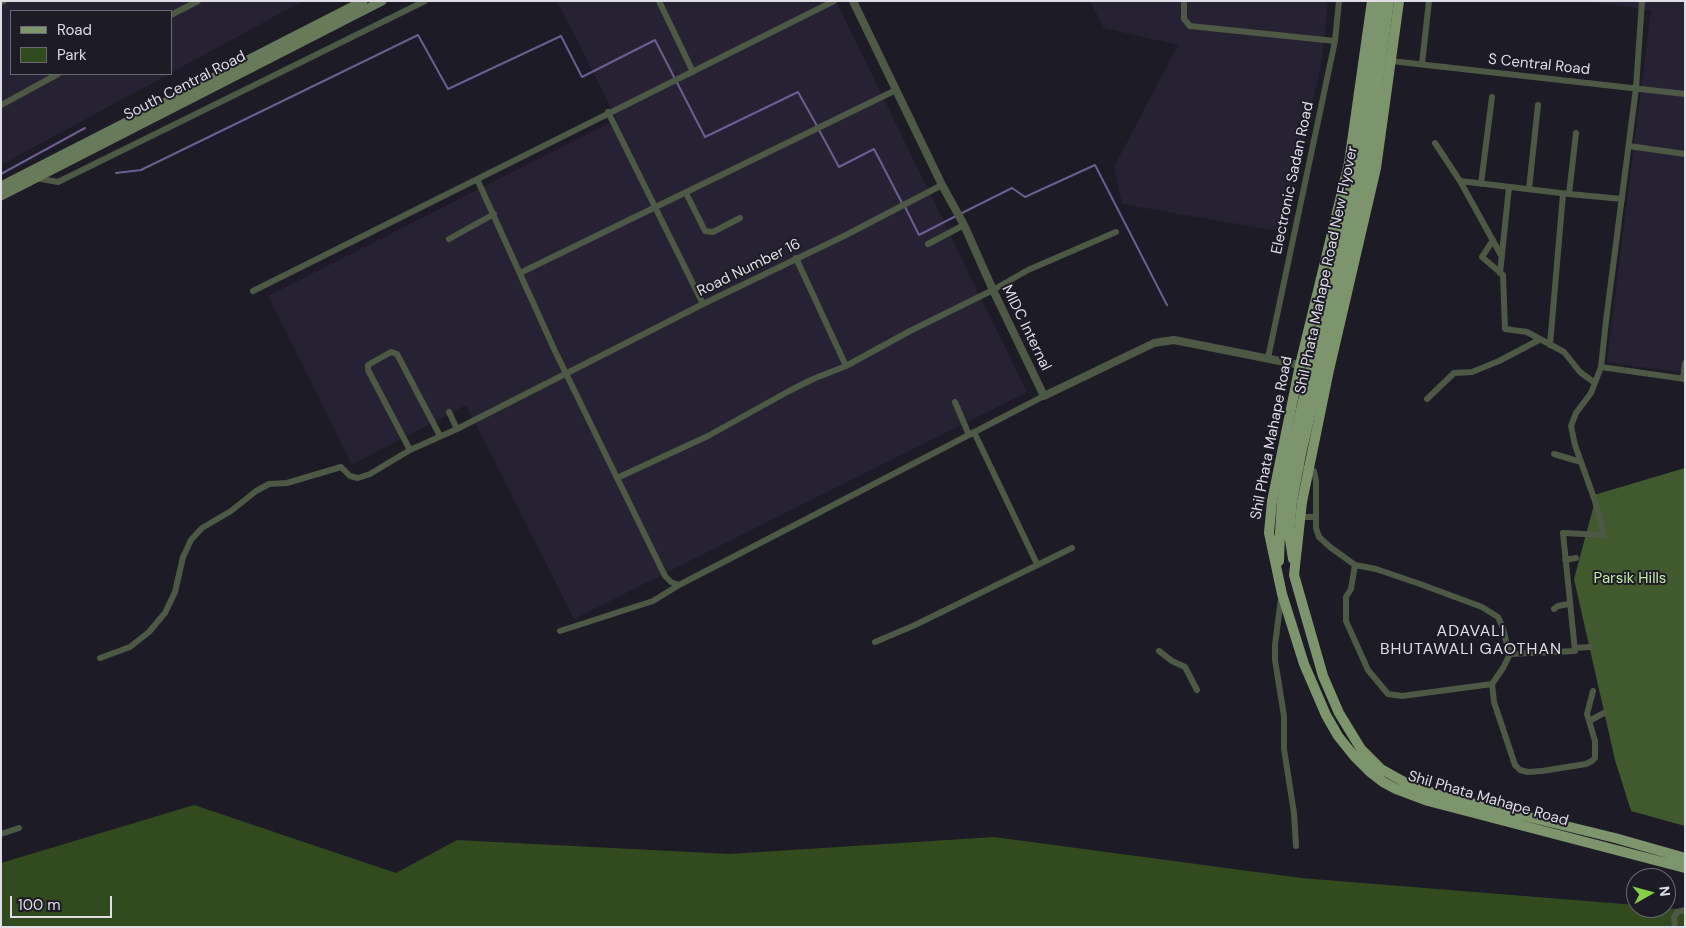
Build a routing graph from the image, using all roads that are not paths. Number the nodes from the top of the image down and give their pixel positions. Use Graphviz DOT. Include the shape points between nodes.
graph roads {
  1 [pos="198,1"];
  2 [pos="382,1"];
  3 [pos="426,1"];
  4 [pos="659,1"];
  5 [pos="834,1"];
  6 [pos="853,1"];
  7 [pos="1184,1"];
  8 [pos="1339,1"];
  9 [pos="1372,1"];
  10 [pos="1380,1"];
  11 [pos="1389,1"];
  12 [pos="1399,1"];
  13 [pos="1428,1"];
  14 [pos="1642,1"];
  15 [pos="368,3"];
  16 [pos="172,14"];
  17 [pos="1335,41"];
  18 [pos="1391,61"];
  19 [pos="1422,64"];
  20 [pos="691,73"];
  21 [pos="56,75"];
  22 [pos="1636,88"];
  23 [pos="896,90"];
  24 [pos="1685,94"];
  25 [pos="1492,98"];
  26 [pos="1,105"];
  27 [pos="1538,105"];
  28 [pos="608,112"];
  29 [pos="1576,133"];
  30 [pos="1435,143"];
  31 [pos="1629,146"];
  32 [pos="1685,154"];
  33 [pos="35,178"];
  34 [pos="477,179"];
  35 [pos="1460,181"];
  36 [pos="1481,184"];
  37 [pos="942,185"];
  38 [pos="1,186"];
  39 [pos="1509,187"];
  40 [pos="1529,189"];
  41 [pos="686,193"];
  42 [pos="1566,194"];
  43 [pos="1,196"];
  44 [pos="1622,199"];
  45 [pos="655,207"];
  46 [pos="494,214"];
  47 [pos="740,218"];
  48 [pos="964,225"];
  49 [pos="1116,232"];
  50 [pos="450,239"];
  51 [pos="1493,240"];
  52 [pos="928,244"];
  53 [pos="1502,257"];
  54 [pos="796,258"];
  55 [pos="520,273"];
  56 [pos="1500,273"];
  57 [pos="993,290"];
  58 [pos="253,291"];
  59 [pos="703,304"];
  60 [pos="1539,340"];
  61 [pos="1550,345"];
  62 [pos="1268,358"];
  63 [pos="1685,363"];
  64 [pos="1300,365"];
  65 [pos="846,366"];
  66 [pos="1601,368"];
  67 [pos="1330,370"];
  68 [pos="566,373"];
  69 [pos="1684,379"];
  70 [pos="1595,383"];
  71 [pos="1044,396"];
  72 [pos="1427,399"];
  73 [pos="955,402"];
  74 [pos="449,412"];
  75 [pos="457,429"];
  76 [pos="972,433"];
  77 [pos="440,436"];
  78 [pos="410,450"];
  79 [pos="1554,454"];
  80 [pos="1280,461"];
  81 [pos="1582,462"];
  82 [pos="1308,468"];
  83 [pos="617,478"];
  84 [pos="1301,516"];
  85 [pos="1316,517"];
  86 [pos="1284,533"];
  87 [pos="1072,548"];
  88 [pos="1576,558"];
  89 [pos="1565,560"];
  90 [pos="1037,564"];
  91 [pos="1355,565"];
  92 [pos="1294,574"];
  93 [pos="1279,577"];
  94 [pos="679,585"];
  95 [pos="1282,594"];
  96 [pos="1569,604"];
  97 [pos="1554,609"];
  98 [pos="560,631"];
  99 [pos="875,642"];
  100 [pos="1590,647"];
  101 [pos="1575,648"];
  102 [pos="1159,651"];
  103 [pos="1510,654"];
  104 [pos="100,658"];
  105 [pos="1492,684"];
  106 [pos="1197,690"];
  107 [pos="1592,691"];
  108 [pos="1604,713"];
  109 [pos="1589,721"];
  110 [pos="20,828"];
  111 [pos="1,834"];
  112 [pos="1296,846"];
  113 [pos="1634,849"];
  114 [pos="1685,858"];
  115 [pos="1685,868"];
  116 [pos="1685,910"];
  117 [pos="1675,927"];
  1 -- 16 [label="street"];
  2 -- 15 [label="main road, South Central Road"];
  3 -- 33 [label="street" via="81,172 58,182"];
  4 -- 20 [label="street"];
  5 -- 20 [label="street"];
  6 -- 23 [label="street, MIDC Internal"];
  7 -- 17 [label="street" via="1184,19 1190,26"];
  8 -- 17 [label="street, Electronic Sadan Road"];
  9 -- 64 [label="main road, Shil Phata Mahape Road" via="1349,163"];
  10 -- 86 [label="main road, Shil Phata Mahape Road New Flyover, bridge" via="1358,164 1282,501"];
  11 -- 86 [label="main road, Shil Phata Mahape Road New Flyover, bridge" via="1367,166"];
  12 -- 18 [label="main road, Shil Phata Mahape Road"];
  13 -- 19 [label="street"];
  14 -- 22 [label="street"];
  15 -- 33 [label="main road, South Central Road"];
  15 -- 38 [label="main road, South Central Road"];
  17 -- 62 [label="street, Electronic Sadan Road"];
  18 -- 19 [label="street, S Central Road"];
  18 -- 67 [label="main road, Shil Phata Mahape Road" via="1376,168"];
  19 -- 22 [label="street, S Central Road"];
  20 -- 28 [label="street"];
  21 -- 26 [label="street"];
  22 -- 24 [label="street, S Central Road"];
  22 -- 31 [label="street"];
  23 -- 37 [label="street, MIDC Internal"];
  23 -- 41 [label="street"];
  25 -- 36 [label="street"];
  27 -- 40 [label="street"];
  28 -- 34 [label="street"];
  28 -- 45 [label="street"];
  29 -- 42 [label="street"];
  30 -- 35 [label="street"];
  31 -- 32 [label="street"];
  31 -- 44 [label="street"];
  33 -- 43 [label="main road, South Central Road"];
  34 -- 46 [label="street"];
  34 -- 58 [label="street"];
  35 -- 36 [label="street"];
  35 -- 51 [label="street"];
  36 -- 39 [label="street"];
  37 -- 48 [label="street, MIDC Internal"];
  37 -- 54 [label="street, Road Number 16"];
  39 -- 40 [label="street"];
  39 -- 53 [label="street"];
  40 -- 42 [label="street"];
  41 -- 45 [label="street"];
  41 -- 47 [label="street" via="705,231 713,232"];
  42 -- 44 [label="street"];
  42 -- 61 [label="street"];
  44 -- 66 [label="street"];
  45 -- 55 [label="street"];
  45 -- 59 [label="street"];
  46 -- 50 [label="street"];
  46 -- 55 [label="street"];
  48 -- 52 [label="street"];
  48 -- 57 [label="street, MIDC Internal"];
  49 -- 57 [label="street" via="1028,270"];
  51 -- 53 [label="street"];
  51 -- 56 [label="street" via="1482,257"];
  53 -- 56 [label="street"];
  54 -- 59 [label="street, Road Number 16"];
  54 -- 65 [label="street"];
  55 -- 68 [label="street"];
  56 -- 60 [label="street" via="1503,275 1505,329 1527,332"];
  57 -- 65 [label="street"];
  57 -- 71 [label="street, MIDC Internal"];
  59 -- 68 [label="street, Road Number 16"];
  60 -- 61 [label="street"];
  60 -- 72 [label="street" via="1499,362 1472,372 1454,373"];
  61 -- 70 [label="street" via="1564,352 1580,372"];
  62 -- 64 [label="street, MIDC Internal"];
  62 -- 71 [label="street, MIDC Internal" via="1174,340 1154,343"];
  63 -- 69 [label="street"];
  64 -- 67 [label="street, MIDC Internal"];
  64 -- 80 [label="main road, Shil Phata Mahape Road"];
  65 -- 83 [label="street" via="813,379 708,436"];
  66 -- 69 [label="street"];
  66 -- 70 [label="street"];
  67 -- 82 [label="main road, Shil Phata Mahape Road"];
  68 -- 75 [label="street, Road Number 16"];
  68 -- 83 [label="street"];
  70 -- 81 [label="street" via="1571,426"];
  71 -- 76 [label="street"];
  73 -- 76 [label="street"];
  74 -- 75 [label="street"];
  75 -- 77 [label="street, Road Number 16"];
  76 -- 90 [label="street"];
  76 -- 94 [label="street"];
  77 -- 78 [label="street, Road Number 16"];
  77 -- 78 [label="street" via="397,354 391,352 368,365 368,370"];
  78 -- 104 [label="street, Road Number 16" via="358,478 340,467 287,483 270,484 256,491 202,528 191,540 183,557 175,592 165,613 149,632 130,647"];
  79 -- 81 [label="street"];
  80 -- 82 [label="street"];
  80 -- 93 [label="main road, Shil Phata Mahape Road" via="1269,533"];
  81 -- 89 [label="street" via="1604,535 1563,533"];
  82 -- 84 [label="main road, Shil Phata Mahape Road"];
  82 -- 85 [label="street" via="1316,475"];
  83 -- 94 [label="street" via="666,576"];
  84 -- 85 [label="street"];
  84 -- 92 [label="main road, Shil Phata Mahape Road"];
  85 -- 91 [label="street" via="1319,536"];
  86 -- 92 [label="main road, Shil Phata Mahape Road New Flyover"];
  86 -- 93 [label="main road, Shil Phata Mahape Road New Flyover"];
  87 -- 90 [label="street"];
  88 -- 89 [label="street"];
  89 -- 96 [label="street"];
  90 -- 99 [label="street"];
  91 -- 103 [label="street" via="1376,569 1482,607 1498,617"];
  91 -- 105 [label="street" via="1352,588 1346,597 1346,621 1368,670 1388,694 1402,696"];
  92 -- 113 [label="main road, Shil Phata Mahape Road" via="1323,676 1339,713 1361,749 1381,769 1408,784 1439,795"];
  93 -- 95 [label="main road, Shil Phata Mahape Road"];
  94 -- 98 [label="street" via="653,601"];
  95 -- 112 [label="street" via="1274,645"];
  95 -- 113 [label="main road, Shil Phata Mahape Road" via="1304,664 1326,715 1338,736 1370,772 1396,789 1428,802"];
  96 -- 97 [label="street"];
  96 -- 101 [label="street"];
  100 -- 101 [label="street"];
  101 -- 103 [label="street" via="1575,651"];
  102 -- 106 [label="street" via="1185,667"];
  103 -- 105 [label="street"];
  105 -- 109 [label="street" via="1494,702 1515,765 1520,770 1542,771 1592,761 1595,758 1595,741"];
  107 -- 109 [label="street" via="1587,714"];
  108 -- 109 [label="street"];
  110 -- 111 [label="street"];
  113 -- 114 [label="main road, Shil Phata Mahape Road"];
  113 -- 115 [label="main road, Shil Phata Mahape Road"];
  116 -- 117 [label="street" via="1677,912 1674,917"];
}
